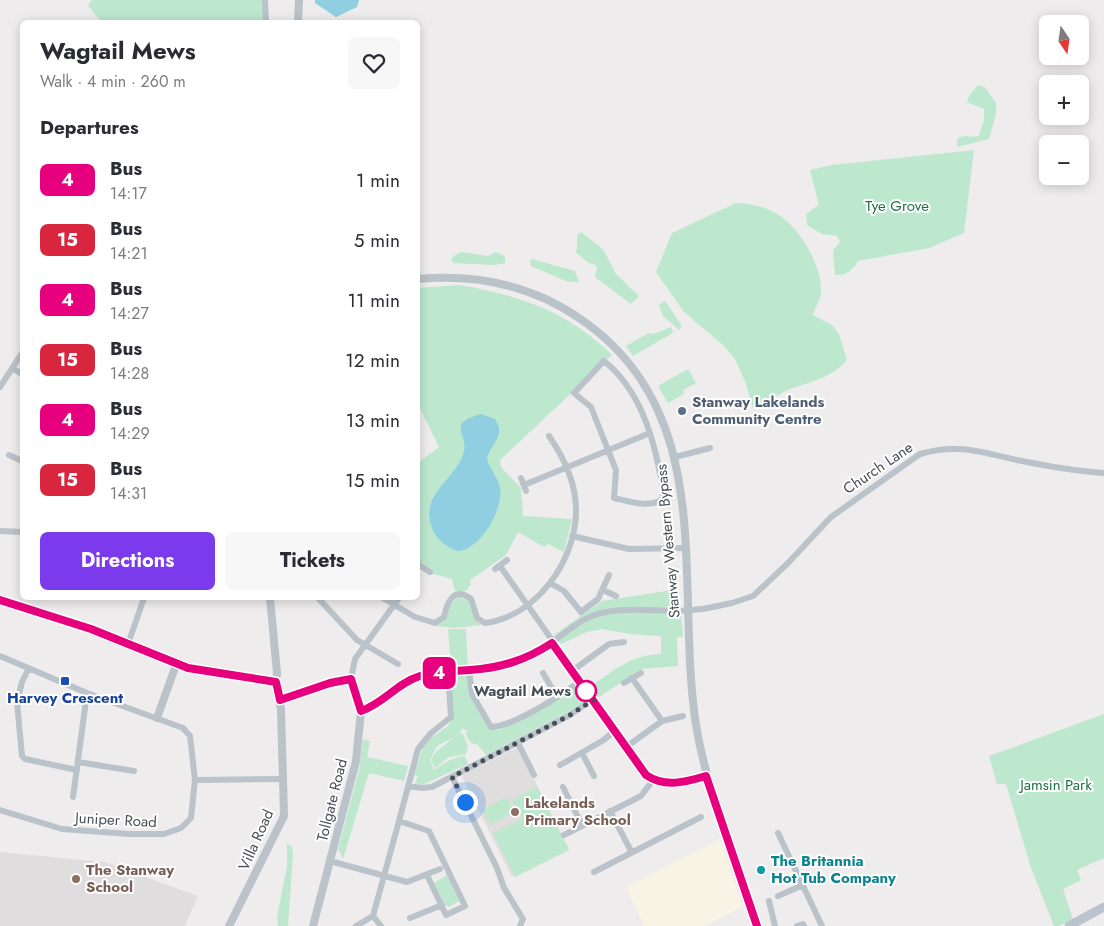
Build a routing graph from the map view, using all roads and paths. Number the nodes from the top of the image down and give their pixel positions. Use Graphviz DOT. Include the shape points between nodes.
graph roads {
  1 [pos="265,0"];
  2 [pos="299,0"];
  3 [pos="266,20"];
  4 [pos="298,20"];
  5 [pos="420,279"];
  6 [pos="20,356"];
  7 [pos="12,368"];
  8 [pos="20,373"];
  9 [pos="0,387"];
  10 [pos="650,433"];
  11 [pos="548,436"];
  12 [pos="710,448"];
  13 [pos="608,450"];
  14 [pos="9,455"];
  15 [pos="675,457"];
  16 [pos="20,460"];
  17 [pos="567,467"];
  18 [pos="1104,473"];
  19 [pos="521,478"];
  20 [pos="0,531"];
  21 [pos="20,532"];
  22 [pos="572,536"];
  23 [pos="685,548"];
  24 [pos="507,560"];
  25 [pos="420,567"];
  26 [pos="430,572"];
  27 [pos="608,575"];
  28 [pos="550,583"];
  29 [pos="603,590"];
  30 [pos="616,596"];
  31 [pos="0,600"];
  32 [pos="143,600"];
  33 [pos="270,600"];
  34 [pos="320,600"];
  35 [pos="386,600"];
  36 [pos="398,600"];
  37 [pos="526,605"];
  38 [pos="393,606"];
  39 [pos="624,642"];
  40 [pos="552,643"];
  41 [pos="128,644"];
  42 [pos="365,645"];
  43 [pos="0,656"];
  44 [pos="398,664"];
  45 [pos="176,665"];
  46 [pos="28,668"];
  47 [pos="470,670"];
  48 [pos="572,671"];
  49 [pos="448,672"];
  50 [pos="543,673"];
  51 [pos="640,674"];
  52 [pos="632,678"];
  53 [pos="351,679"];
  54 [pos="276,682"];
  55 [pos="579,682"];
  56 [pos="624,683"];
  57 [pos="87,693"];
  58 [pos="557,697"];
  59 [pos="280,700"];
  60 [pos="593,700"];
  61 [pos="361,711"];
  62 [pos="682,716"];
  63 [pos="157,718"];
  64 [pos="662,721"];
  65 [pos="615,731"];
  66 [pos="518,743"];
  67 [pos="626,747"];
  68 [pos="582,753"];
  69 [pos="78,762"];
  70 [pos="560,765"];
  71 [pos="77,770"];
  72 [pos="134,771"];
  73 [pos="534,775"];
  74 [pos="594,776"];
  75 [pos="706,776"];
  76 [pos="452,777"];
  77 [pos="284,779"];
  78 [pos="195,780"];
  79 [pos="653,780"];
  80 [pos="408,786"];
  81 [pos="562,786"];
  82 [pos="73,797"];
  83 [pos="0,810"];
  84 [pos="610,811"];
  85 [pos="695,817"];
  86 [pos="398,821"];
  87 [pos="582,825"];
  88 [pos="778,833"];
  89 [pos="564,835"];
  90 [pos="631,852"];
  91 [pos="330,861"];
  92 [pos="440,869"];
  93 [pos="594,872"];
  94 [pos="384,875"];
  95 [pos="427,875"];
  96 [pos="803,885"];
  97 [pos="778,896"];
  98 [pos="769,901"];
  99 [pos="442,905"];
  100 [pos="1104,907"];
  101 [pos="373,916"];
  102 [pos="410,918"];
  103 [pos="229,926"];
  104 [pos="313,926"];
  105 [pos="356,926"];
  106 [pos="381,926"];
  107 [pos="520,926"];
  108 [pos="757,926"];
  109 [pos="775,926"];
  110 [pos="797,926"];
  111 [pos="804,926"];
  112 [pos="822,926"];
  113 [pos="1069,926"];
  1 -- 3 [label="street"];
  2 -- 4 [label="street"];
  5 -- 15 [label="street, Stanway Western Bypass" via="450,278 503,284 550,300 589,325 618,350 645,385 665,424"];
  6 -- 7 [label="street"];
  7 -- 8 [label="street"];
  7 -- 9 [label="street"];
  10 -- 13 [label="street"];
  10 -- 13 [label="street" via="663,489 659,502 645,504 614,498 616,470"];
  10 -- 13 [label="street" via="632,393 604,362 574,393 591,407"];
  11 -- 17 [label="street"];
  12 -- 15 [label="street"];
  13 -- 17 [label="street"];
  14 -- 16 [label="street"];
  15 -- 23 [label="street, Stanway Western Bypass"];
  17 -- 19 [label="street" via="525,488"];
  17 -- 22 [label="street" via="575,508"];
  18 -- 40 [label="street, Church Lane, bridge" via="959,448 935,449 920,454 831,517 753,596 703,609 604,612 585,619"];
  20 -- 21 [label="street"];
  22 -- 23 [label="street" via="629,549"];
  22 -- 28 [label="street" via="567,554"];
  23 -- 75 [label="street, Stanway Western Bypass" via="696,722"];
  24 -- 37 [label="street" via="497,568"];
  25 -- 26 [label="street"];
  27 -- 29 [label="street"];
  28 -- 29 [label="street" via="564,591 582,612 598,600"];
  28 -- 37 [label="street"];
  29 -- 30 [label="street"];
  31 -- 41 [label="street"];
  32 -- 41 [label="street"];
  33 -- 54 [label="street, Villa Road"];
  34 -- 42 [label="street"];
  35 -- 38 [label="street"];
  36 -- 38 [label="street"];
  37 -- 38 [label="street" via="485,623 477,618 471,598 462,594 454,595 447,602 444,617 436,623 420,620"];
  37 -- 40 [label="street"];
  38 -- 42 [label="street"];
  39 -- 48 [label="street" via="609,644"];
  40 -- 47 [label="street" via="520,662"];
  40 -- 48 [label="street"];
  41 -- 45 [label="street"];
  42 -- 44 [label="street"];
  42 -- 53 [label="street" via="356,659"];
  43 -- 46 [label="street"];
  45 -- 54 [label="street"];
  45 -- 63 [label="street"];
  46 -- 57 [label="street"];
  46 -- 71 [label="street" via="17,702 22,756"];
  47 -- 49 [label="street"];
  47 -- 58 [label="street" via="472,694 492,728 500,727"];
  48 -- 55 [label="street"];
  49 -- 61 [label="street" via="420,676 405,683 374,707"];
  49 -- 80 [label="street" via="450,717 418,749"];
  50 -- 58 [label="street"];
  51 -- 52 [label="street"];
  52 -- 56 [label="street"];
  52 -- 64 [label="street"];
  53 -- 59 [label="street"];
  53 -- 61 [label="street, Tollgate Road"];
  54 -- 59 [label="street, Villa Road"];
  55 -- 58 [label="street"];
  55 -- 60 [label="street"];
  57 -- 63 [label="street"];
  57 -- 69 [label="street"];
  59 -- 77 [label="street, Villa Road"];
  60 -- 65 [label="street"];
  60 -- 66 [label="street"];
  61 -- 91 [label="street, Tollgate Road" via="356,761"];
  62 -- 64 [label="street"];
  63 -- 78 [label="street" via="183,728 190,736"];
  64 -- 67 [label="street"];
  65 -- 67 [label="street"];
  65 -- 68 [label="street"];
  66 -- 73 [label="street"];
  66 -- 76 [label="street"];
  67 -- 79 [label="street"];
  68 -- 70 [label="street"];
  68 -- 74 [label="street"];
  69 -- 71 [label="street"];
  69 -- 72 [label="street"];
  71 -- 82 [label="street"];
  75 -- 79 [label="street" via="673,784"];
  75 -- 108 [label="street, Stanway Western Bypass"];
  76 -- 80 [label="street" via="429,788"];
  76 -- 107 [label="street" via="504,888 523,919"];
  77 -- 78 [label="street"];
  77 -- 103 [label="street, Villa Road" via="285,806 281,826"];
  78 -- 83 [label="street, Juniper Road" via="191,818 181,828 164,834 62,829"];
  79 -- 84 [label="street" via="641,796"];
  80 -- 86 [label="street"];
  81 -- 87 [label="street"];
  84 -- 87 [label="street"];
  84 -- 90 [label="street"];
  85 -- 90 [label="street"];
  86 -- 94 [label="street"];
  86 -- 99 [label="street" via="429,831 465,906 446,915"];
  87 -- 89 [label="street"];
  88 -- 96 [label="street"];
  90 -- 93 [label="street"];
  91 -- 94 [label="street"];
  91 -- 104 [label="street, Tollgate Road"];
  92 -- 95 [label="street"];
  94 -- 95 [label="street" via="407,882"];
  94 -- 101 [label="street"];
  95 -- 99 [label="street"];
  96 -- 97 [label="street"];
  96 -- 112 [label="street"];
  98 -- 109 [label="street"];
  99 -- 102 [label="street"];
  100 -- 113 [label="main road"];
  101 -- 105 [label="street"];
  101 -- 106 [label="street"];
  110 -- 111 [label="street"];
}
